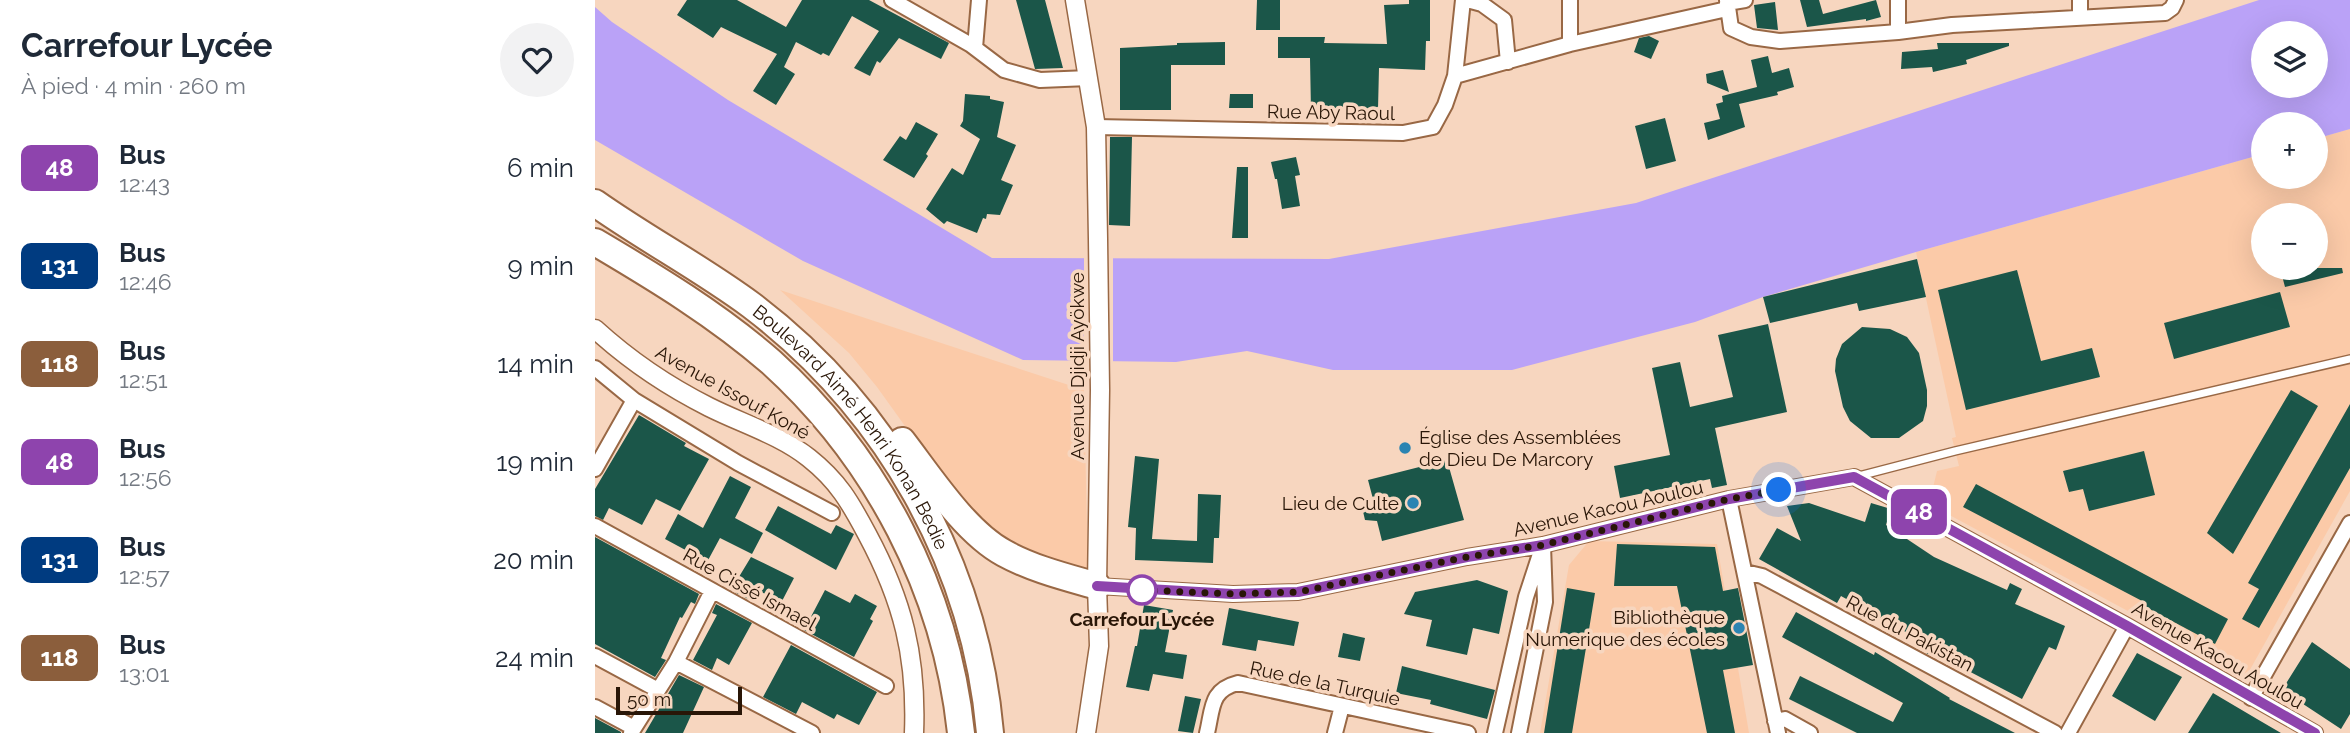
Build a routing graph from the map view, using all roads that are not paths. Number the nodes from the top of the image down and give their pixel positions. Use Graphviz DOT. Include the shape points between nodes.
graph roads {
  1 [pos="892,0"];
  2 [pos="979,0"];
  3 [pos="1075,0"];
  4 [pos="1465,0"];
  5 [pos="1570,0"];
  6 [pos="1745,0"];
  7 [pos="1898,0"];
  8 [pos="2080,0"];
  9 [pos="2176,0"];
  10 [pos="1727,4"];
  11 [pos="2080,17"];
  12 [pos="1898,32"];
  13 [pos="1570,44"];
  14 [pos="975,48"];
  15 [pos="1509,62"];
  16 [pos="1455,76"];
  17 [pos="1089,78"];
  18 [pos="1096,127"];
  19 [pos="595,203"];
  20 [pos="595,242"];
  21 [pos="595,329"];
  22 [pos="2350,359"];
  23 [pos="595,368"];
  24 [pos="634,400"];
  25 [pos="857,407"];
  26 [pos="595,468"];
  27 [pos="1854,477"];
  28 [pos="1729,499"];
  29 [pos="832,513"];
  30 [pos="2350,523"];
  31 [pos="595,526"];
  32 [pos="2345,544"];
  33 [pos="1543,545"];
  34 [pos="1745,572"];
  35 [pos="1097,586"];
  36 [pos="712,591"];
  37 [pos="2127,626"];
  38 [pos="595,656"];
  39 [pos="675,662"];
  40 [pos="886,686"];
  41 [pos="658,690"];
  42 [pos="2251,698"];
  43 [pos="1342,706"];
  44 [pos="595,707"];
  45 [pos="1777,727"];
  46 [pos="632,731"];
  47 [pos="1460,732"];
  48 [pos="812,733"];
  49 [pos="914,733"];
  50 [pos="961,733"];
  51 [pos="990,733"];
  52 [pos="1086,733"];
  53 [pos="1207,733"];
  54 [pos="1335,733"];
  55 [pos="1495,733"];
  56 [pos="1519,733"];
  57 [pos="1810,733"];
  58 [pos="2055,733"];
  59 [pos="2068,733"];
  60 [pos="2315,733"];
  1 -- 14 [label="street"];
  2 -- 14 [label="street"];
  3 -- 17 [label="street, Avenue Djidji Ayökwe"];
  4 -- 15 [label="street" via="1482,4 1504,20"];
  4 -- 16 [label="street, Rue Aby Raoul"];
  5 -- 13 [label="street"];
  6 -- 10 [label="street"];
  7 -- 12 [label="street"];
  8 -- 11 [label="street"];
  9 -- 11 [label="street" via="2165,13"];
  10 -- 12 [label="street" via="1731,28 1751,37 1780,41"];
  10 -- 13 [label="street"];
  11 -- 12 [label="street"];
  13 -- 15 [label="street"];
  14 -- 17 [label="street" via="1016,74 1040,80"];
  15 -- 16 [label="street"];
  16 -- 18 [label="street, Rue Aby Raoul" via="1433,127 1403,133"];
  17 -- 18 [label="street, Avenue Djidji Ayökwe"];
  18 -- 35 [label="street, Avenue Djidji Ayökwe"];
  19 -- 25 [label="highway, Boulevard Aimé Henri Konan Bedie" via="751,305 827,373"];
  20 -- 50 [label="highway, Boulevard Aimé Henri Konan Bedie" via="672,288 760,354 804,394 857,457 908,542 929,594 945,639"];
  21 -- 49 [label="street, Avenue Issouf Koné" via="663,381 808,458 845,494 887,570 906,625 916,694"];
  22 -- 27 [label="lane"];
  23 -- 24 [label="street"];
  24 -- 26 [label="street"];
  24 -- 29 [label="street"];
  25 -- 35 [label="highway" via="887,421 946,500 1002,552"];
  25 -- 51 [label="highway, Boulevard Aimé Henri Konan Bedie" via="910,483 949,564 973,632"];
  27 -- 28 [label="street, Avenue Kacou Aoulou"];
  27 -- 37 [label="street, Avenue Kacou Aoulou"];
  28 -- 33 [label="street, Avenue Kacou Aoulou"];
  28 -- 34 [label="street"];
  30 -- 32 [label="street"];
  31 -- 36 [label="street, Rue Cissé Ismael"];
  32 -- 42 [label="street"];
  33 -- 35 [label="street, Avenue Kacou Aoulou" via="1298,592 1233,594"];
  33 -- 55 [label="street" via="1525,597"];
  33 -- 56 [label="street" via="1545,602"];
  34 -- 45 [label="street"];
  34 -- 58 [label="street, Rue du Pakistan" via="1762,576"];
  35 -- 52 [label="street, Avenue Djidji Ayökwe" via="1099,646"];
  36 -- 39 [label="street"];
  36 -- 40 [label="street, Rue Cissé Ismael"];
  37 -- 42 [label="street, Avenue Kacou Aoulou"];
  37 -- 59 [label="street"];
  38 -- 41 [label="street"];
  39 -- 41 [label="street"];
  39 -- 48 [label="street"];
  41 -- 46 [label="street"];
  42 -- 60 [label="street, Avenue Kacou Aoulou"];
  43 -- 47 [label="street, Rue de la Turquie"];
  43 -- 53 [label="street, Rue de la Turquie" via="1238,683 1216,694"];
  43 -- 54 [label="street"];
  44 -- 46 [label="street"];
  45 -- 57 [label="street" via="1785,719"];
}
